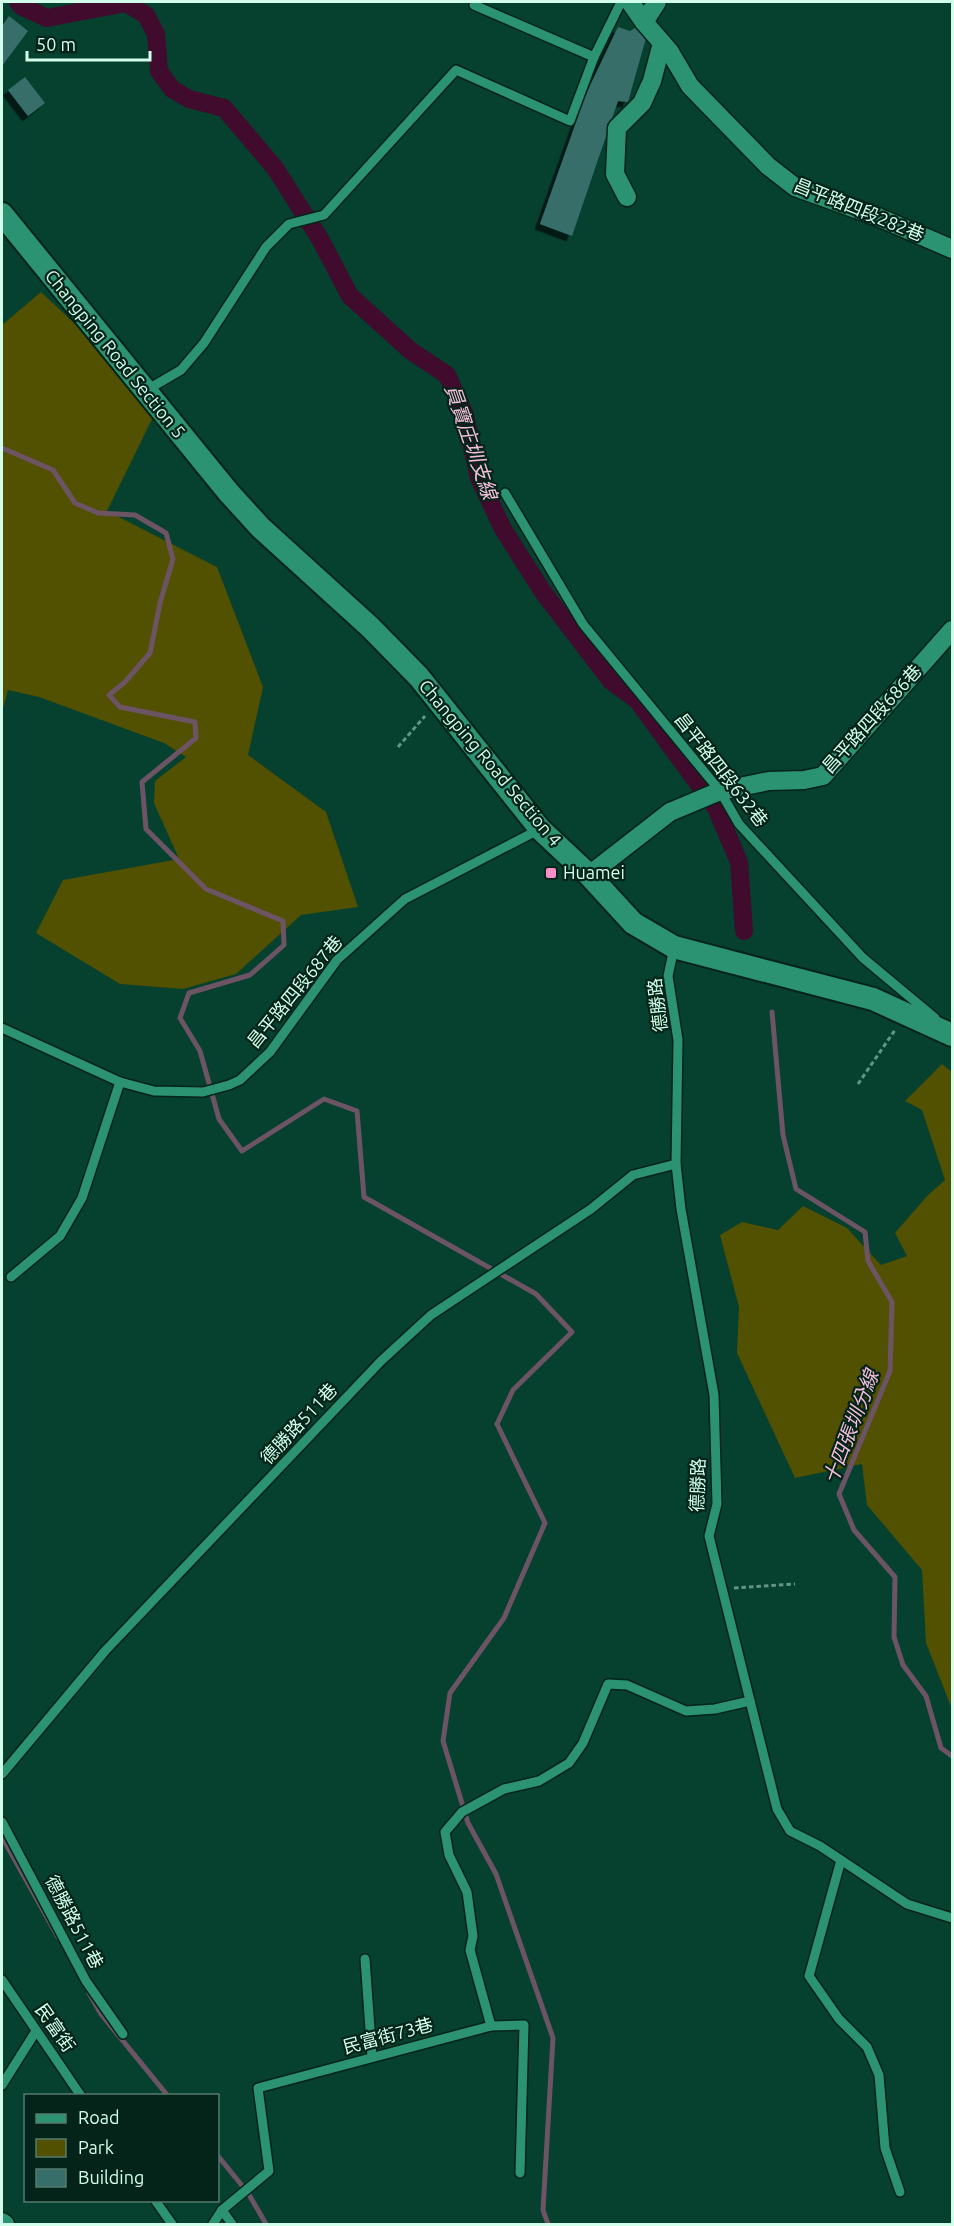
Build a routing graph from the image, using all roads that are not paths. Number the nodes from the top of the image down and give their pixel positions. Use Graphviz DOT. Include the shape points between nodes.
graph roads {
  1 [pos="621,2"];
  2 [pos="630,2"];
  3 [pos="657,2"];
  4 [pos="474,5"];
  5 [pos="644,22"];
  6 [pos="662,44"];
  7 [pos="594,57"];
  8 [pos="627,197"];
  9 [pos="2,214"];
  10 [pos="952,249"];
  11 [pos="145,391"];
  12 [pos="505,493"];
  13 [pos="229,494"];
  14 [pos="952,630"];
  15 [pos="720,791"];
  16 [pos="540,829"];
  17 [pos="589,875"];
  18 [pos="674,947"];
  19 [pos="2,1028"];
  20 [pos="952,1034"];
  21 [pos="120,1082"];
  22 [pos="676,1164"];
  23 [pos="11,1276"];
  24 [pos="750,1701"];
  25 [pos="2,1774"];
  26 [pos="2,1822"];
  27 [pos="841,1860"];
  28 [pos="952,1918"];
  29 [pos="365,1959"];
  30 [pos="2,1980"];
  31 [pos="491,2026"];
  32 [pos="36,2031"];
  33 [pos="123,2034"];
  34 [pos="372,2058"];
  35 [pos="2,2085"];
  36 [pos="80,2094"];
  37 [pos="520,2173"];
  38 [pos="900,2192"];
  39 [pos="156,2202"];
  40 [pos="222,2210"];
  41 [pos="2,2222"];
  42 [pos="5,2224"];
  43 [pos="172,2224"];
  44 [pos="213,2224"];
  45 [pos="231,2224"];
  1 -- 7 [label="lane"];
  2 -- 5 [label="street, 昌平路四段282巷"];
  3 -- 5 [label="street"];
  4 -- 7 [label="lane"];
  5 -- 6 [label="street, 昌平路四段282巷"];
  6 -- 8 [label="street" via="642,103 617,128 615,174"];
  6 -- 10 [label="street, 昌平路四段282巷" via="690,86 768,166 795,188 878,217"];
  7 -- 11 [label="lane" via="570,121 456,70 324,215 289,224 266,247 204,343 181,370"];
  9 -- 11 [label="street, Changping Road Section 5"];
  11 -- 13 [label="street, Changping Road Section 5"];
  12 -- 15 [label="lane, 昌平路四段632巷" via="583,624"];
  13 -- 16 [label="street, Changping Road Section 4" via="419,677"];
  14 -- 15 [label="street, 昌平路四段686巷" via="823,776"];
  15 -- 17 [label="street, 昌平路四段686巷" via="670,812"];
  15 -- 20 [label="lane, 昌平路四段632巷" via="739,824 863,958"];
  16 -- 17 [label="street, Changping Road Section 4"];
  16 -- 21 [label="lane, 昌平路四段687巷" via="405,899 337,960 270,1052 240,1080 203,1092 154,1091"];
  17 -- 18 [label="street, Changping Road Section 4" via="633,923"];
  18 -- 20 [label="street, Changping Road Section 4" via="873,999"];
  18 -- 22 [label="lane, 德勝路" via="668,976 678,1040"];
  19 -- 21 [label="lane"];
  21 -- 23 [label="lane" via="82,1198 60,1236"];
  22 -- 24 [label="lane, 德勝路" via="682,1221 714,1395 717,1504 709,1536"];
  22 -- 25 [label="lane, 德勝路511巷" via="633,1175 591,1209 431,1316 389,1353 105,1652"];
  24 -- 27 [label="lane, 德勝路" via="777,1809 790,1831"];
  24 -- 31 [label="lane" via="686,1711 627,1685 608,1684 583,1743 569,1763 539,1781 504,1790 462,1812 445,1832 449,1855 467,1892 473,1936 470,1950"];
  26 -- 33 [label="lane, 德勝路511巷" via="86,1981"];
  27 -- 28 [label="lane, 德勝路" via="907,1904"];
  27 -- 38 [label="lane" via="810,1976 839,2019 867,2047 879,2075 885,2148"];
  29 -- 34 [label="lane"];
  30 -- 32 [label="lane, 民富街"];
  31 -- 34 [label="lane, 民富街73巷"];
  31 -- 37 [label="lane, 民富街73巷" via="524,2025"];
  32 -- 35 [label="lane"];
  32 -- 36 [label="lane, 民富街"];
  34 -- 40 [label="lane, 民富街73巷" via="258,2088 268,2171"];
  39 -- 43 [label="lane"];
  40 -- 44 [label="lane"];
  40 -- 45 [label="lane"];
  41 -- 42 [label="street"];
}
